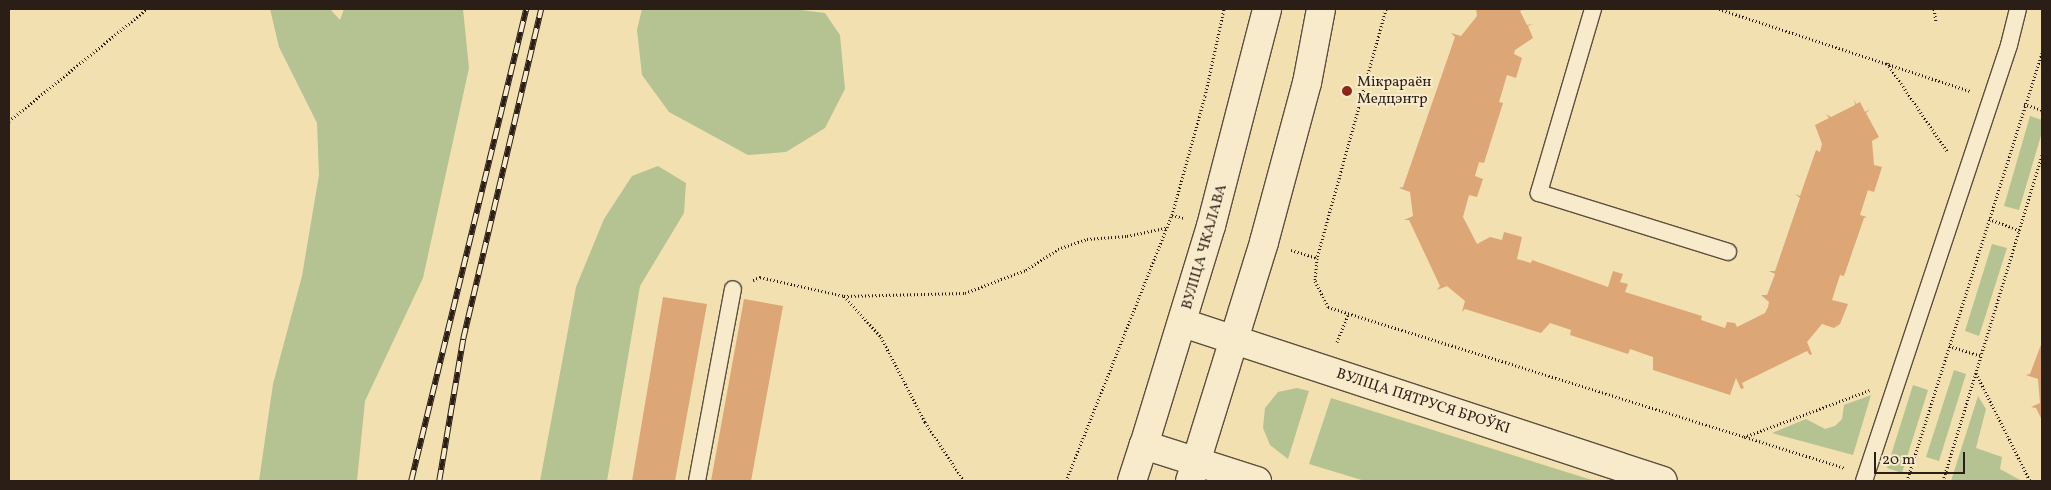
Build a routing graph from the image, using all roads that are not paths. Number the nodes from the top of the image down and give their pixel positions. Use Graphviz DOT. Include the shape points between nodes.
graph roads {
  1 [pos="1267,9"];
  2 [pos="1320,9"];
  3 [pos="1593,9"];
  4 [pos="2018,9"];
  5 [pos="1728,252"];
  6 [pos="733,289"];
  7 [pos="1183,323"];
  8 [pos="1235,340"];
  9 [pos="1144,445"];
  10 [pos="1193,471"];
  11 [pos="1865,478"];
  12 [pos="697,481"];
  13 [pos="1132,481"];
  14 [pos="1257,481"];
  15 [pos="1663,481"];
  1 -- 7 [label="main road, ВУЛІЦА ЧКАЛАВА"];
  2 -- 8 [label="main road" via="1307,83"];
  3 -- 5 [label="lane" via="1539,193"];
  4 -- 11 [label="lane" via="1992,98"];
  6 -- 12 [label="lane"];
  7 -- 8 [label="main road, ВУЛІЦА ПЯТРУСЯ БРОЎКІ"];
  7 -- 9 [label="main road, ВУЛІЦА ЧКАЛАВА"];
  8 -- 10 [label="main road"];
  8 -- 15 [label="main road, ВУЛІЦА ПЯТРУСЯ БРОЎКІ"];
  9 -- 10 [label="main road"];
  9 -- 13 [label="main road, ВУЛІЦА ЧКАЛАВА"];
  10 -- 14 [label="main road"];
}
